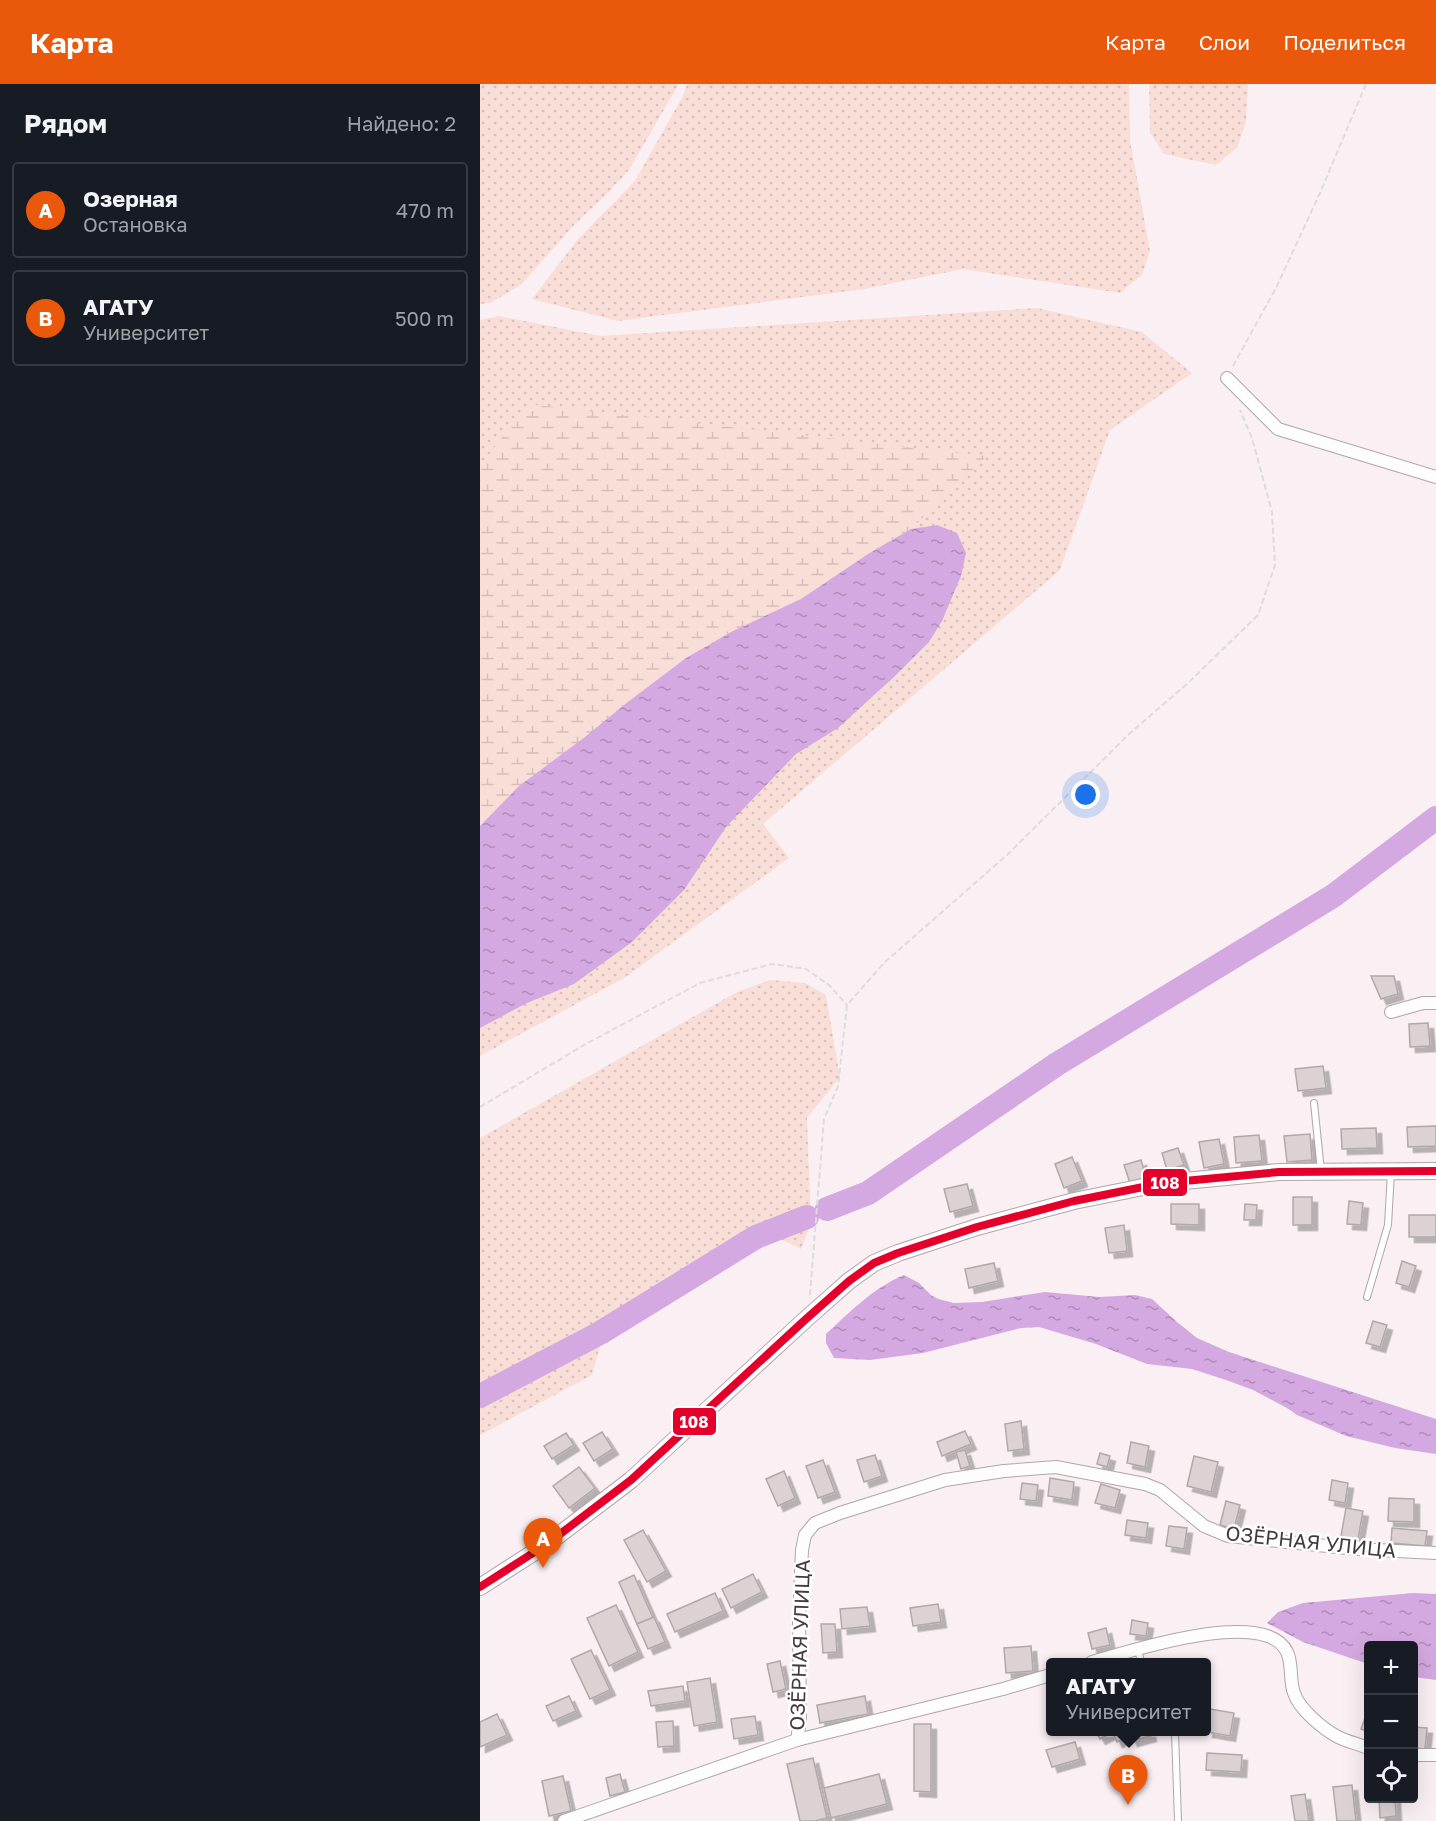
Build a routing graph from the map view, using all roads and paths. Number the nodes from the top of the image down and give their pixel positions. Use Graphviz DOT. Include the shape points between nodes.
graph roads {
  1 [pos="1366,84"];
  2 [pos="1227,378"];
  3 [pos="1240,408"];
  4 [pos="1436,477"];
  5 [pos="1436,1003"];
  6 [pos="847,1005"];
  7 [pos="1391,1012"];
  8 [pos="1314,1103"];
  9 [pos="480,1107"];
  10 [pos="1391,1171"];
  11 [pos="1436,1171"];
  12 [pos="1321,1172"];
  13 [pos="1367,1297"];
  14 [pos="806,1318"];
  15 [pos="1436,1553"];
  16 [pos="480,1587"];
  17 [pos="1138,1648"];
  18 [pos="1105,1658"];
  19 [pos="1140,1658"];
  20 [pos="1046,1676"];
  21 [pos="1175,1736"];
  22 [pos="797,1740"];
  23 [pos="1364,1747"];
  24 [pos="1418,1755"];
  25 [pos="1436,1755"];
  26 [pos="588,1818"];
  27 [pos="564,1821"];
  28 [pos="1178,1821"];
  1 -- 2 [label="path" via="1276,288"];
  2 -- 4 [label="street" via="1278,429"];
  3 -- 6 [label="path" via="1272,512 1275,565 1258,615 1130,733 1007,855 885,962"];
  5 -- 7 [label="street"];
  6 -- 9 [label="path" via="806,969 772,964 699,983"];
  6 -- 14 [label="path" via="838,1086 824,1119"];
  8 -- 12 [label="lane"];
  10 -- 11 [label="street"];
  10 -- 12 [label="street"];
  10 -- 13 [label="lane" via="1388,1225"];
  12 -- 14 [label="street" via="1279,1172 1163,1184 1074,1201 977,1227 874,1263"];
  14 -- 16 [label="street" via="631,1479 548,1544"];
  15 -- 22 [label="street, ОЗЁРНАЯ УЛИЦА" via="1228,1536 1204,1526 1161,1490 1056,1467 945,1480 840,1513 815,1523 805,1535"];
  17 -- 18 [label="street"];
  17 -- 19 [label="lane"];
  17 -- 23 [label="street" via="1225,1631 1268,1637 1287,1651 1294,1693 1304,1709 1338,1737"];
  20 -- 22 [label="street"];
  21 -- 28 [label="lane"];
  22 -- 26 [label="street, ОЗЁРНАЯ УЛИЦА"];
  24 -- 25 [label="street"];
  26 -- 27 [label="street, ОЗЁРНАЯ УЛИЦА"];
}
